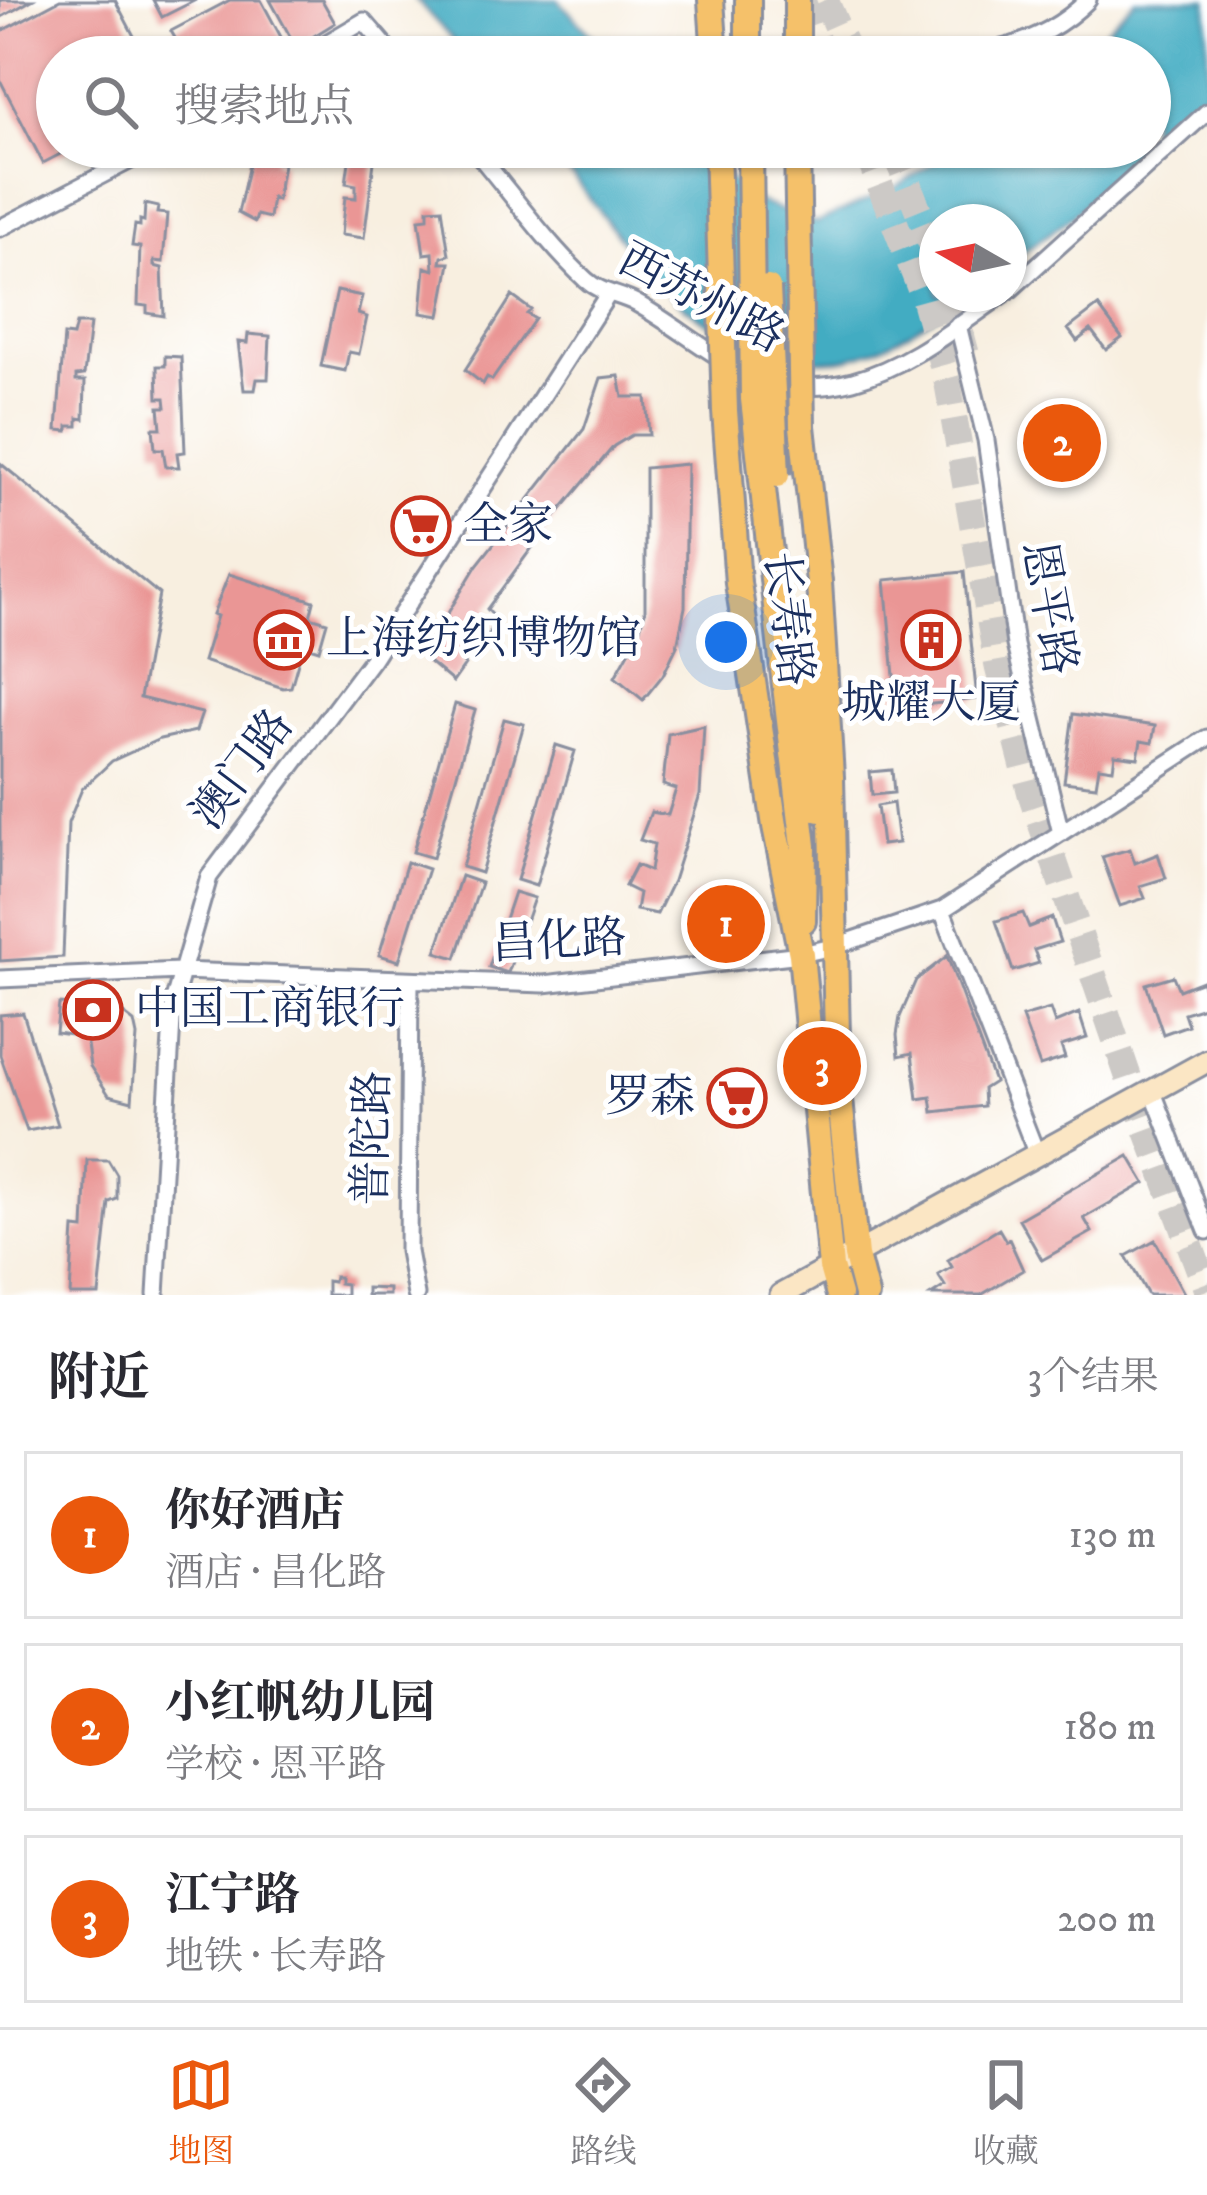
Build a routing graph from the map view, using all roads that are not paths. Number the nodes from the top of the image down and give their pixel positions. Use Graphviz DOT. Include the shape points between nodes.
graph roads {
  1 [pos="748,0"];
  2 [pos="762,0"];
  3 [pos="1088,0"];
  4 [pos="339,36"];
  5 [pos="377,36"];
  6 [pos="748,36"];
  7 [pos="763,36"];
  8 [pos="1039,36"];
  9 [pos="1207,112"];
  10 [pos="1171,145"];
  11 [pos="116,168"];
  12 [pos="490,168"];
  13 [pos="718,168"];
  14 [pos="750,168"];
  15 [pos="765,168"];
  16 [pos="796,168"];
  17 [pos="1147,168"];
  18 [pos="0,228"];
  19 [pos="1027,279"];
  20 [pos="609,293"];
  21 [pos="977,312"];
  22 [pos="958,325"];
  23 [pos="791,669"];
  24 [pos="1207,738"];
  25 [pos="1060,833"];
  26 [pos="831,872"];
  27 [pos="942,910"];
  28 [pos="833,947"];
  29 [pos="801,954"];
  30 [pos="180,970"];
  31 [pos="0,979"];
  32 [pos="410,980"];
  33 [pos="1207,1061"];
  34 [pos="1153,1092"];
  35 [pos="1036,1155"];
  36 [pos="1207,1231"];
  37 [pos="856,1256"];
  38 [pos="831,1267"];
  39 [pos="156,1295"];
  40 [pos="416,1295"];
  41 [pos="781,1295"];
  42 [pos="838,1295"];
  43 [pos="866,1295"];
  1 -- 6 [label="main road"];
  2 -- 7 [label="main road"];
  3 -- 8 [label="street"];
  4 -- 5 [label="street" via="364,21"];
  9 -- 10 [label="street, 西苏州路"];
  11 -- 18 [label="street"];
  12 -- 20 [label="street, 西苏州路" via="582,276"];
  13 -- 29 [label="main road, 长寿路, bridge" via="738,584"];
  14 -- 23 [label="main road, 长寿路, bridge" via="753,399"];
  15 -- 23 [label="main road, 长寿路, bridge"];
  16 -- 26 [label="main road, 长寿路, bridge" via="802,426 819,582"];
  17 -- 19 [label="street, 西苏州路"];
  20 -- 22 [label="street, 西苏州路" via="720,361 802,385 875,374"];
  20 -- 30 [label="street, 澳门路" via="373,658 220,860"];
  21 -- 22 [label="street, 西苏州路"];
  22 -- 25 [label="street, 恩平路" via="986,440 1015,645"];
  23 -- 26 [label="main road, 长寿路"];
  23 -- 29 [label="main road, 长寿路" via="804,846"];
  24 -- 25 [label="street, 昌化路"];
  25 -- 27 [label="street, 昌化路"];
  26 -- 28 [label="main road, 长寿路"];
  27 -- 28 [label="street, 昌化路"];
  27 -- 35 [label="street"];
  28 -- 29 [label="street, 昌化路"];
  28 -- 37 [label="main road, 长寿路"];
  29 -- 32 [label="street, 昌化路" via="544,984"];
  29 -- 38 [label="main road, 长寿路"];
  30 -- 31 [label="street, 昌化路"];
  30 -- 32 [label="street, 昌化路"];
  30 -- 39 [label="street, 澳门路"];
  32 -- 40 [label="street, 普陀路" via="407,1251"];
  33 -- 34 [label="main road"];
  34 -- 35 [label="main road"];
  34 -- 36 [label="street"];
  35 -- 37 [label="main road"];
  37 -- 38 [label="main road"];
  37 -- 43 [label="main road, 长寿路"];
  38 -- 41 [label="main road"];
  38 -- 42 [label="main road, 长寿路"];
}
